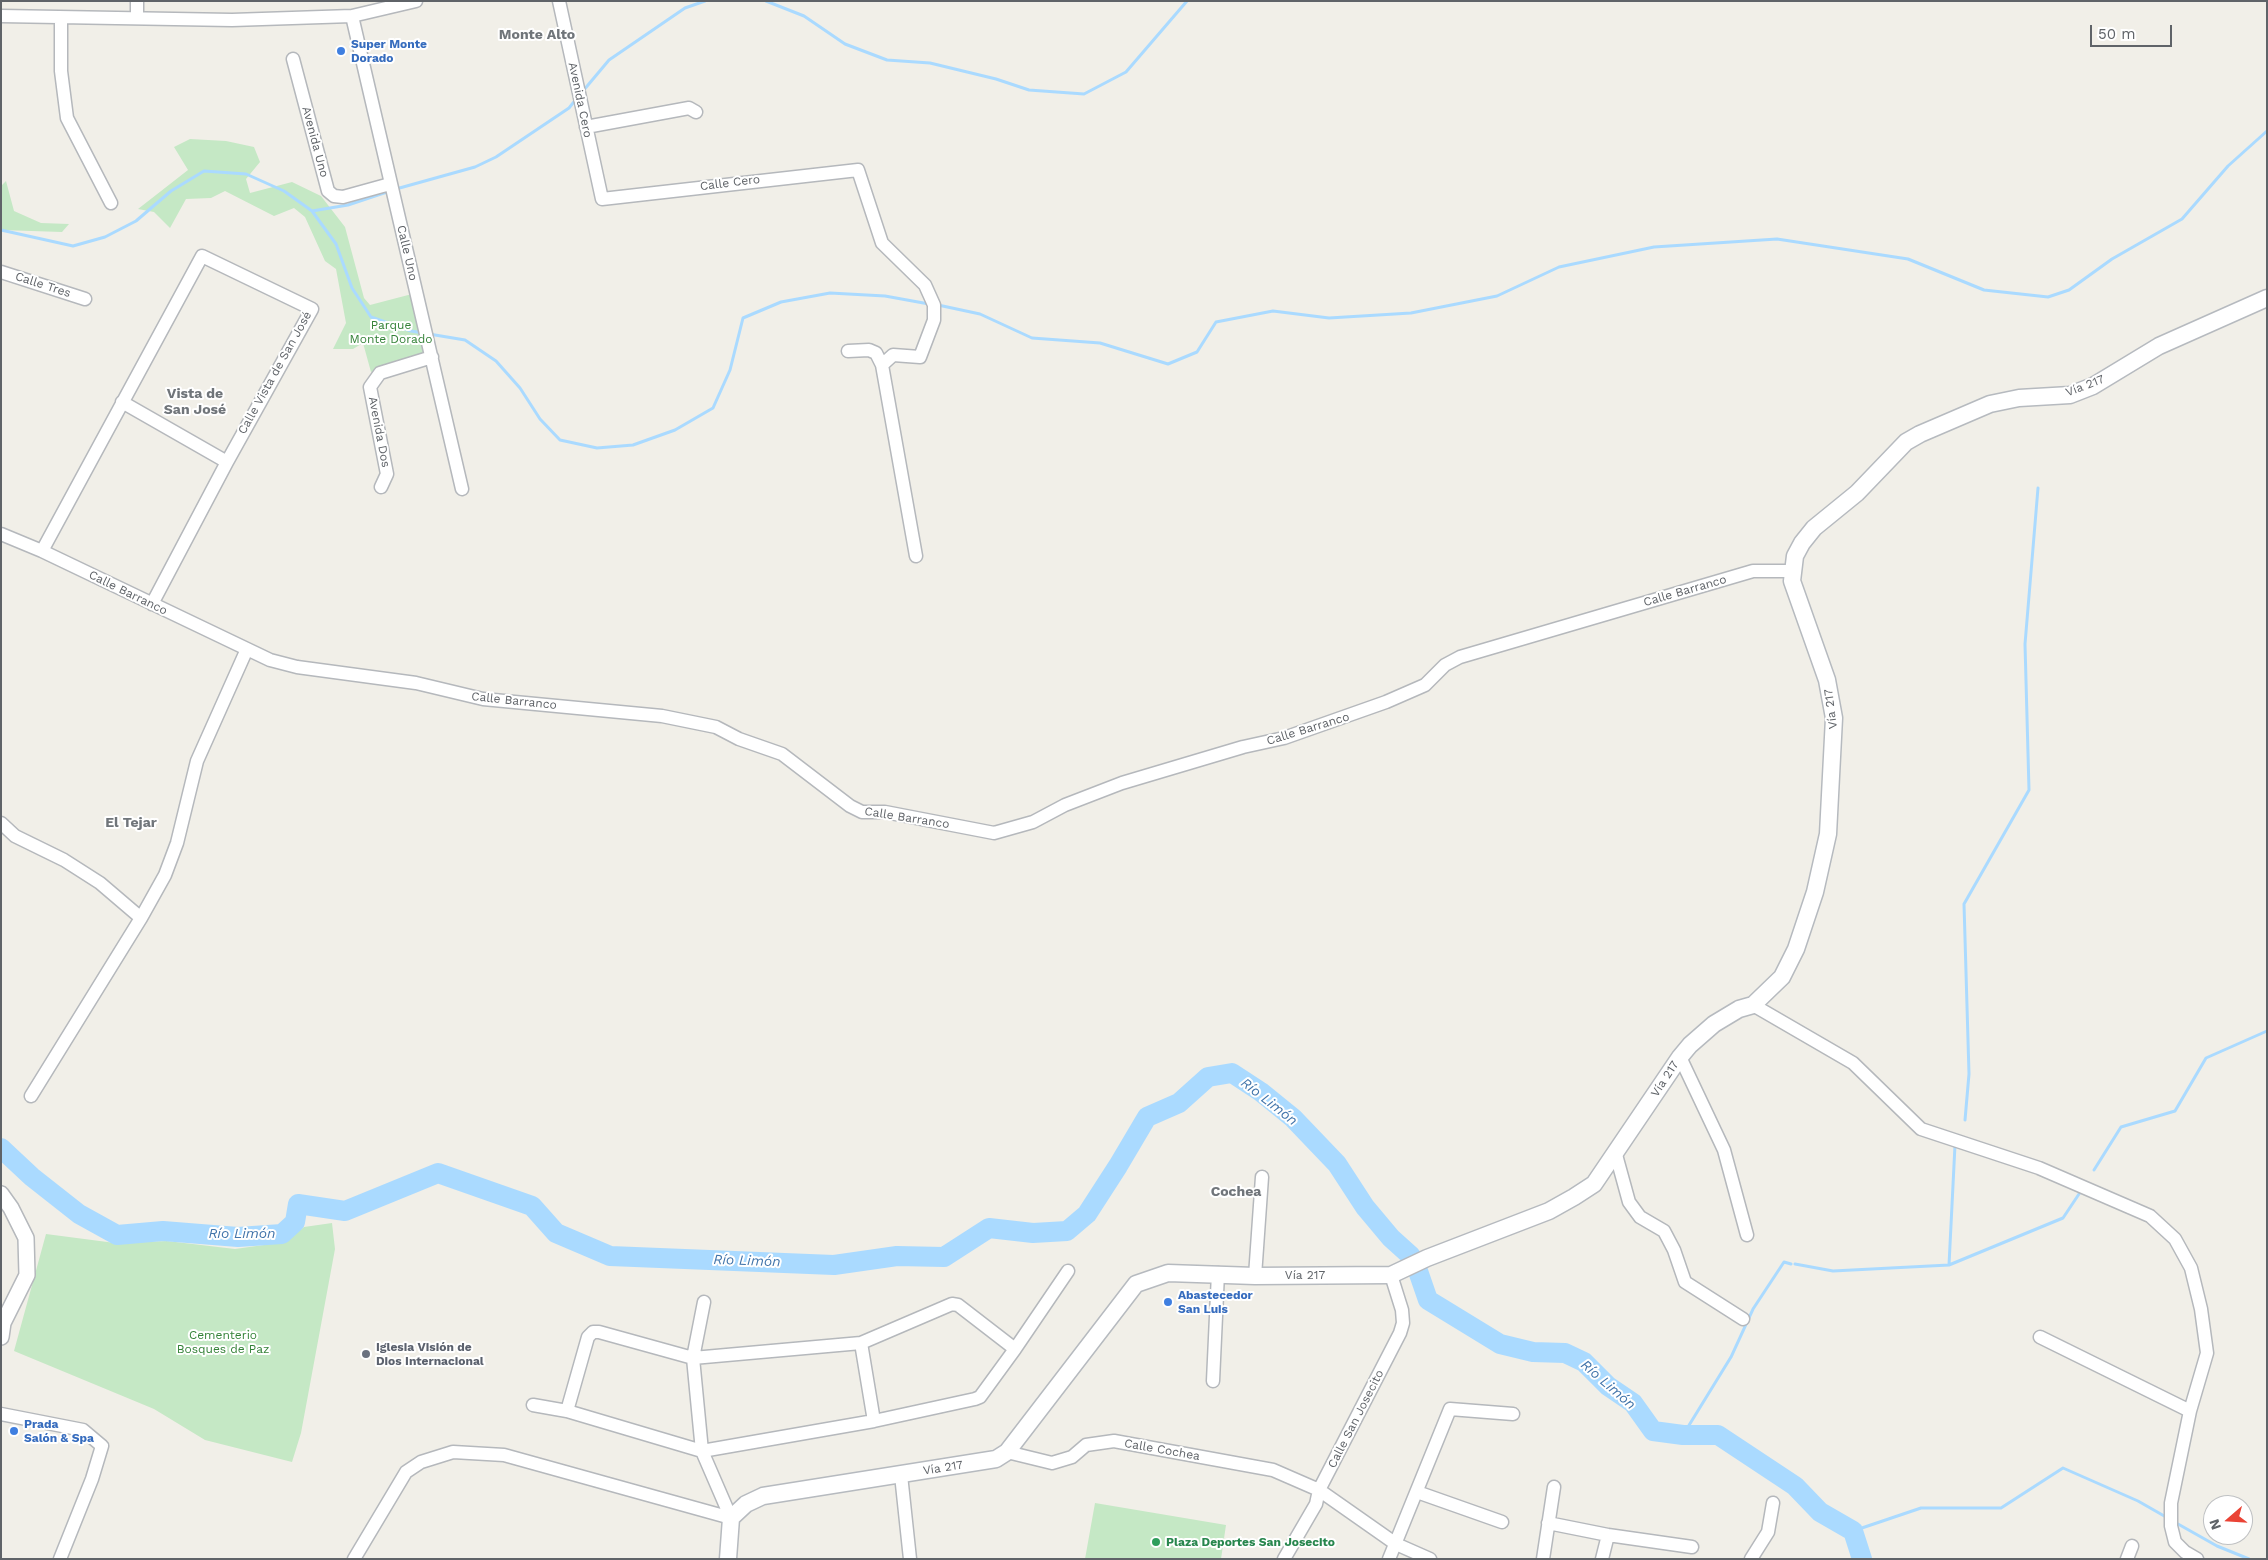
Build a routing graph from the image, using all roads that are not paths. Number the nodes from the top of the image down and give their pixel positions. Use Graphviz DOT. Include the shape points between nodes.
graph roads {
  1 [pos="137,1"];
  2 [pos="416,1"];
  3 [pos="559,1"];
  4 [pos="1,16"];
  5 [pos="352,16"];
  6 [pos="61,18"];
  7 [pos="137,18"];
  8 [pos="293,59"];
  9 [pos="696,112"];
  10 [pos="586,127"];
  11 [pos="390,184"];
  12 [pos="602,198"];
  13 [pos="111,203"];
  14 [pos="1,272"];
  15 [pos="2267,298"];
  16 [pos="85,299"];
  17 [pos="848,351"];
  18 [pos="432,358"];
  19 [pos="882,364"];
  20 [pos="122,402"];
  21 [pos="226,462"];
  22 [pos="381,488"];
  23 [pos="462,489"];
  24 [pos="1,534"];
  25 [pos="42,551"];
  26 [pos="916,556"];
  27 [pos="1792,571"];
  28 [pos="152,604"];
  29 [pos="247,649"];
  30 [pos="1,823"];
  31 [pos="141,918"];
  32 [pos="1753,1005"];
  33 [pos="1680,1057"];
  34 [pos="31,1096"];
  35 [pos="1616,1151"];
  36 [pos="1262,1176"];
  37 [pos="1,1194"];
  38 [pos="1747,1234"];
  39 [pos="1068,1271"];
  40 [pos="1218,1273"];
  41 [pos="1391,1275"];
  42 [pos="1255,1276"];
  43 [pos="704,1302"];
  44 [pos="1742,1319"];
  45 [pos="2,1327"];
  46 [pos="2040,1337"];
  47 [pos="861,1343"];
  48 [pos="1016,1349"];
  49 [pos="693,1358"];
  50 [pos="1213,1382"];
  51 [pos="533,1405"];
  52 [pos="566,1411"];
  53 [pos="2190,1411"];
  54 [pos="1,1414"];
  55 [pos="1513,1414"];
  56 [pos="874,1421"];
  57 [pos="702,1451"];
  58 [pos="1007,1452"];
  59 [pos="900,1475"];
  60 [pos="1554,1487"];
  61 [pos="1319,1490"];
  62 [pos="1417,1492"];
  63 [pos="1773,1503"];
  64 [pos="731,1518"];
  65 [pos="1502,1522"];
  66 [pos="1548,1523"];
  67 [pos="1608,1535"];
  68 [pos="1396,1544"];
  69 [pos="2132,1546"];
  70 [pos="1692,1547"];
  71 [pos="60,1559"];
  72 [pos="354,1559"];
  73 [pos="728,1559"];
  74 [pos="910,1559"];
  75 [pos="1284,1559"];
  76 [pos="1389,1559"];
  77 [pos="1430,1559"];
  78 [pos="1543,1559"];
  79 [pos="1602,1559"];
  80 [pos="1750,1559"];
  81 [pos="2127,1559"];
  82 [pos="2197,1559"];
  1 -- 7 [label="street"];
  2 -- 5 [label="street"];
  3 -- 10 [label="street, Avenida Cero"];
  4 -- 6 [label="street"];
  5 -- 7 [label="street" via="232,20"];
  5 -- 11 [label="street, Calle Uno"];
  6 -- 7 [label="street"];
  6 -- 13 [label="street" via="60,71 67,118"];
  8 -- 11 [label="street, Avenida Uno" via="328,191 343,197"];
  9 -- 10 [label="street" via="689,108"];
  10 -- 12 [label="street, Avenida Cero"];
  11 -- 18 [label="street, Calle Uno"];
  12 -- 19 [label="street, Calle Cero" via="858,170 882,243 925,285 934,305 934,320 920,357 893,355"];
  14 -- 16 [label="street, Calle Tres"];
  15 -- 27 [label="main road, Vía 217" via="2159,346 2078,392 1990,404 1906,442 1857,493 1814,528 1795,556"];
  17 -- 19 [label="street" via="869,350 876,353"];
  18 -- 22 [label="street, Avenida Dos" via="380,373 370,387 387,474"];
  18 -- 23 [label="street, Calle Uno"];
  19 -- 26 [label="street"];
  20 -- 21 [label="street"];
  20 -- 21 [label="street, Calle Vista de San José" via="202,256 312,309"];
  20 -- 25 [label="street, Calle Vista de San José"];
  21 -- 28 [label="street, Calle Vista de San José"];
  24 -- 25 [label="street, Calle Barranco"];
  25 -- 28 [label="street, Calle Barranco"];
  27 -- 29 [label="street, Calle Barranco" via="1752,571 1460,657 1445,665 1425,685 1352,715 1284,738 1122,783 1065,805 1033,822 994,833 885,812 862,812 782,754 716,727 662,716 483,699 416,683 297,667 270,660"];
  27 -- 32 [label="main road, Vía 217" via="1792,581 1827,680 1834,718 1828,834 1815,892 1796,949 1782,977"];
  28 -- 29 [label="street, Calle Barranco"];
  29 -- 31 [label="street" via="197,761 177,843 165,875"];
  30 -- 31 [label="street" via="15,836 71,864"];
  31 -- 34 [label="street"];
  32 -- 33 [label="main road, Vía 217" via="1739,1009 1714,1024"];
  32 -- 53 [label="street" via="1852,1063 1921,1129 2038,1168 2150,1216 2175,1239 2191,1268 2207,1353"];
  33 -- 35 [label="main road, Vía 217"];
  33 -- 38 [label="street" via="1724,1150"];
  35 -- 41 [label="main road, Vía 217" via="1594,1184 1574,1198"];
  35 -- 44 [label="street" via="1629,1202 1640,1218 1664,1231 1685,1282"];
  36 -- 42 [label="street"];
  37 -- 45 [label="street" via="26,1238 27,1274"];
  39 -- 48 [label="street"];
  40 -- 42 [label="main road, Vía 217"];
  40 -- 50 [label="street"];
  40 -- 58 [label="main road, Vía 217" via="1168,1273 1136,1284"];
  41 -- 42 [label="main road, Vía 217"];
  41 -- 61 [label="street, Calle San Josecito" via="1402,1310 1400,1333"];
  43 -- 49 [label="street"];
  46 -- 53 [label="street"];
  47 -- 48 [label="street" via="952,1304 958,1305"];
  47 -- 49 [label="street"];
  47 -- 56 [label="street"];
  48 -- 56 [label="street" via="980,1397"];
  49 -- 52 [label="street" via="593,1332 588,1337"];
  49 -- 57 [label="street"];
  51 -- 52 [label="street"];
  52 -- 57 [label="street"];
  53 -- 82 [label="street" via="2171,1503 2171,1526 2175,1542"];
  54 -- 71 [label="street" via="83,1430 102,1446"];
  55 -- 62 [label="street" via="1450,1409"];
  56 -- 57 [label="street"];
  57 -- 64 [label="street"];
  58 -- 59 [label="main road, Vía 217" via="996,1459"];
  58 -- 61 [label="street, Calle Cochea" via="1052,1463 1072,1457 1086,1445 1114,1441 1273,1470"];
  59 -- 64 [label="main road, Vía 217" via="763,1496 746,1504"];
  59 -- 74 [label="street"];
  60 -- 66 [label="street"];
  61 -- 68 [label="street, Calle Cochea"];
  61 -- 75 [label="street, Calle San Josecito" via="1316,1504"];
  62 -- 65 [label="street"];
  62 -- 68 [label="street"];
  63 -- 80 [label="street" via="1768,1532"];
  64 -- 72 [label="street" via="504,1455 453,1452 421,1462 406,1472"];
  64 -- 73 [label="main road"];
  66 -- 67 [label="street"];
  66 -- 78 [label="street"];
  67 -- 70 [label="street"];
  67 -- 79 [label="street"];
  68 -- 76 [label="street"];
  68 -- 77 [label="street, Calle Cochea"];
  69 -- 81 [label="street"];
}
